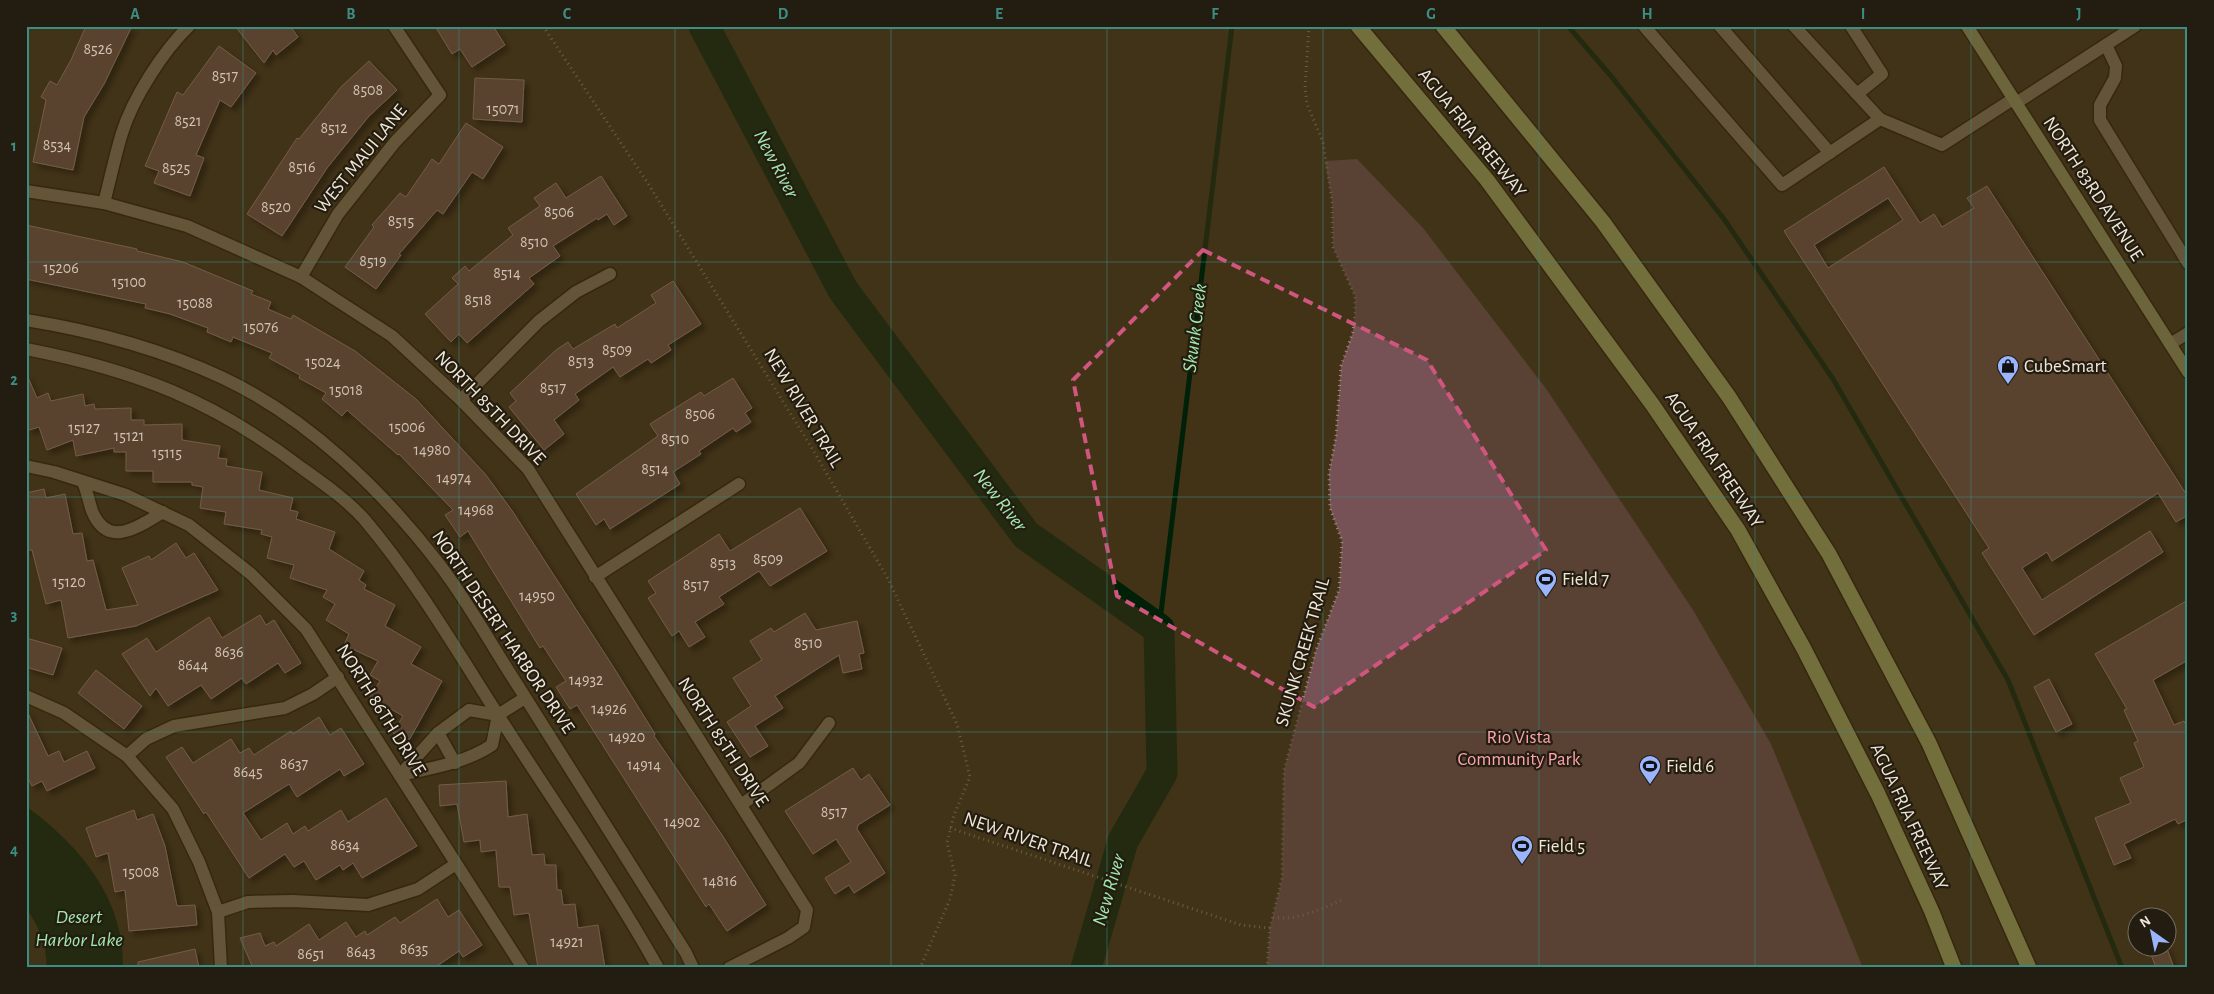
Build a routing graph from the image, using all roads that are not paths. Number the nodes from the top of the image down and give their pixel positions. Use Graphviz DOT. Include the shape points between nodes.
graph roads {
  1 [pos="189,26"];
  2 [pos="394,26"];
  3 [pos="1443,26"];
  4 [pos="1644,26"];
  5 [pos="1720,26"];
  6 [pos="1794,26"];
  7 [pos="1851,26"];
  8 [pos="1967,26"];
  9 [pos="2135,26"];
  10 [pos="1361,29"];
  11 [pos="2106,45"];
  12 [pos="1857,94"];
  13 [pos="2015,101"];
  14 [pos="1880,119"];
  15 [pos="1830,153"];
  16 [pos="26,191"];
  17 [pos="104,203"];
  18 [pos="2188,263"];
  19 [pos="610,274"];
  20 [pos="301,277"];
  21 [pos="26,320"];
  22 [pos="2188,333"];
  23 [pos="2170,344"];
  24 [pos="26,349"];
  25 [pos="2188,372"];
  26 [pos="461,400"];
  27 [pos="26,466"];
  28 [pos="84,482"];
  29 [pos="739,484"];
  30 [pos="163,512"];
  31 [pos="595,577"];
  32 [pos="338,677"];
  33 [pos="26,696"];
  34 [pos="525,698"];
  35 [pos="498,716"];
  36 [pos="829,723"];
  37 [pos="438,733"];
  38 [pos="127,756"];
  39 [pos="455,763"];
  40 [pos="400,775"];
  41 [pos="741,805"];
  42 [pos="456,864"];
  43 [pos="218,912"];
  44 [pos="221,968"];
  45 [pos="523,968"];
  46 [pos="658,968"];
  47 [pos="693,968"];
  48 [pos="729,968"];
  49 [pos="1954,968"];
  50 [pos="2029,968"];
  1 -- 17 [label="street" via="172,43 145,86 123,131"];
  2 -- 20 [label="street, WEST MAUI LANE" via="440,95 395,142 338,214"];
  3 -- 50 [label="highway" via="1603,222 1729,397 1829,554 1929,743"];
  4 -- 15 [label="street" via="1782,185"];
  5 -- 15 [label="street"];
  6 -- 12 [label="street"];
  7 -- 12 [label="street" via="1882,74"];
  8 -- 13 [label="main road, NORTH 83RD AVENUE"];
  9 -- 11 [label="street"];
  10 -- 49 [label="highway, AGUA FRIA FREEWAY" via="1487,180 1652,404 1738,530 1804,649 1878,794"];
  11 -- 13 [label="street"];
  11 -- 18 [label="street" via="2116,66 2115,78 2100,105 2100,120"];
  12 -- 14 [label="street"];
  13 -- 14 [label="street" via="1942,144"];
  13 -- 23 [label="main road, NORTH 83RD AVENUE"];
  14 -- 15 [label="street"];
  16 -- 17 [label="street, NORTH 85TH DRIVE"];
  17 -- 20 [label="street, NORTH 85TH DRIVE" via="186,226"];
  19 -- 26 [label="street" via="576,292 539,321"];
  20 -- 26 [label="street, NORTH 85TH DRIVE" via="392,336"];
  21 -- 34 [label="street, NORTH DESERT HARBOR DRIVE" via="100,335 156,351 225,379 293,421 339,456 382,496 440,566"];
  22 -- 23 [label="street"];
  23 -- 25 [label="main road, NORTH 83RD AVENUE"];
  24 -- 35 [label="street" via="126,374 201,402 239,423 319,481 362,518 414,584"];
  26 -- 31 [label="street, NORTH 85TH DRIVE" via="528,469"];
  27 -- 28 [label="street, NORTH 86TH DRIVE"];
  28 -- 30 [label="street, NORTH 86TH DRIVE" via="126,495"];
  28 -- 30 [label="street" via="92,512 102,527 112,531 125,533"];
  29 -- 31 [label="street"];
  30 -- 32 [label="street, NORTH 86TH DRIVE" via="189,525 251,574 306,629"];
  31 -- 41 [label="street, NORTH 85TH DRIVE"];
  32 -- 38 [label="street" via="285,708 174,726 146,739"];
  32 -- 40 [label="street, NORTH 86TH DRIVE"];
  33 -- 38 [label="street" via="64,713"];
  34 -- 35 [label="street"];
  34 -- 47 [label="street, NORTH DESERT HARBOR DRIVE"];
  35 -- 37 [label="street" via="470,710"];
  35 -- 39 [label="street" via="492,745"];
  35 -- 46 [label="street"];
  36 -- 41 [label="street" via="799,763"];
  37 -- 39 [label="street"];
  37 -- 40 [label="street"];
  38 -- 43 [label="street" via="173,809 199,862"];
  39 -- 40 [label="street"];
  40 -- 42 [label="street, NORTH 86TH DRIVE"];
  41 -- 48 [label="street, NORTH 85TH DRIVE" via="807,910 804,927"];
  42 -- 43 [label="street" via="418,889 368,905 248,902"];
  42 -- 45 [label="street, NORTH 86TH DRIVE"];
  43 -- 44 [label="street"];
}
